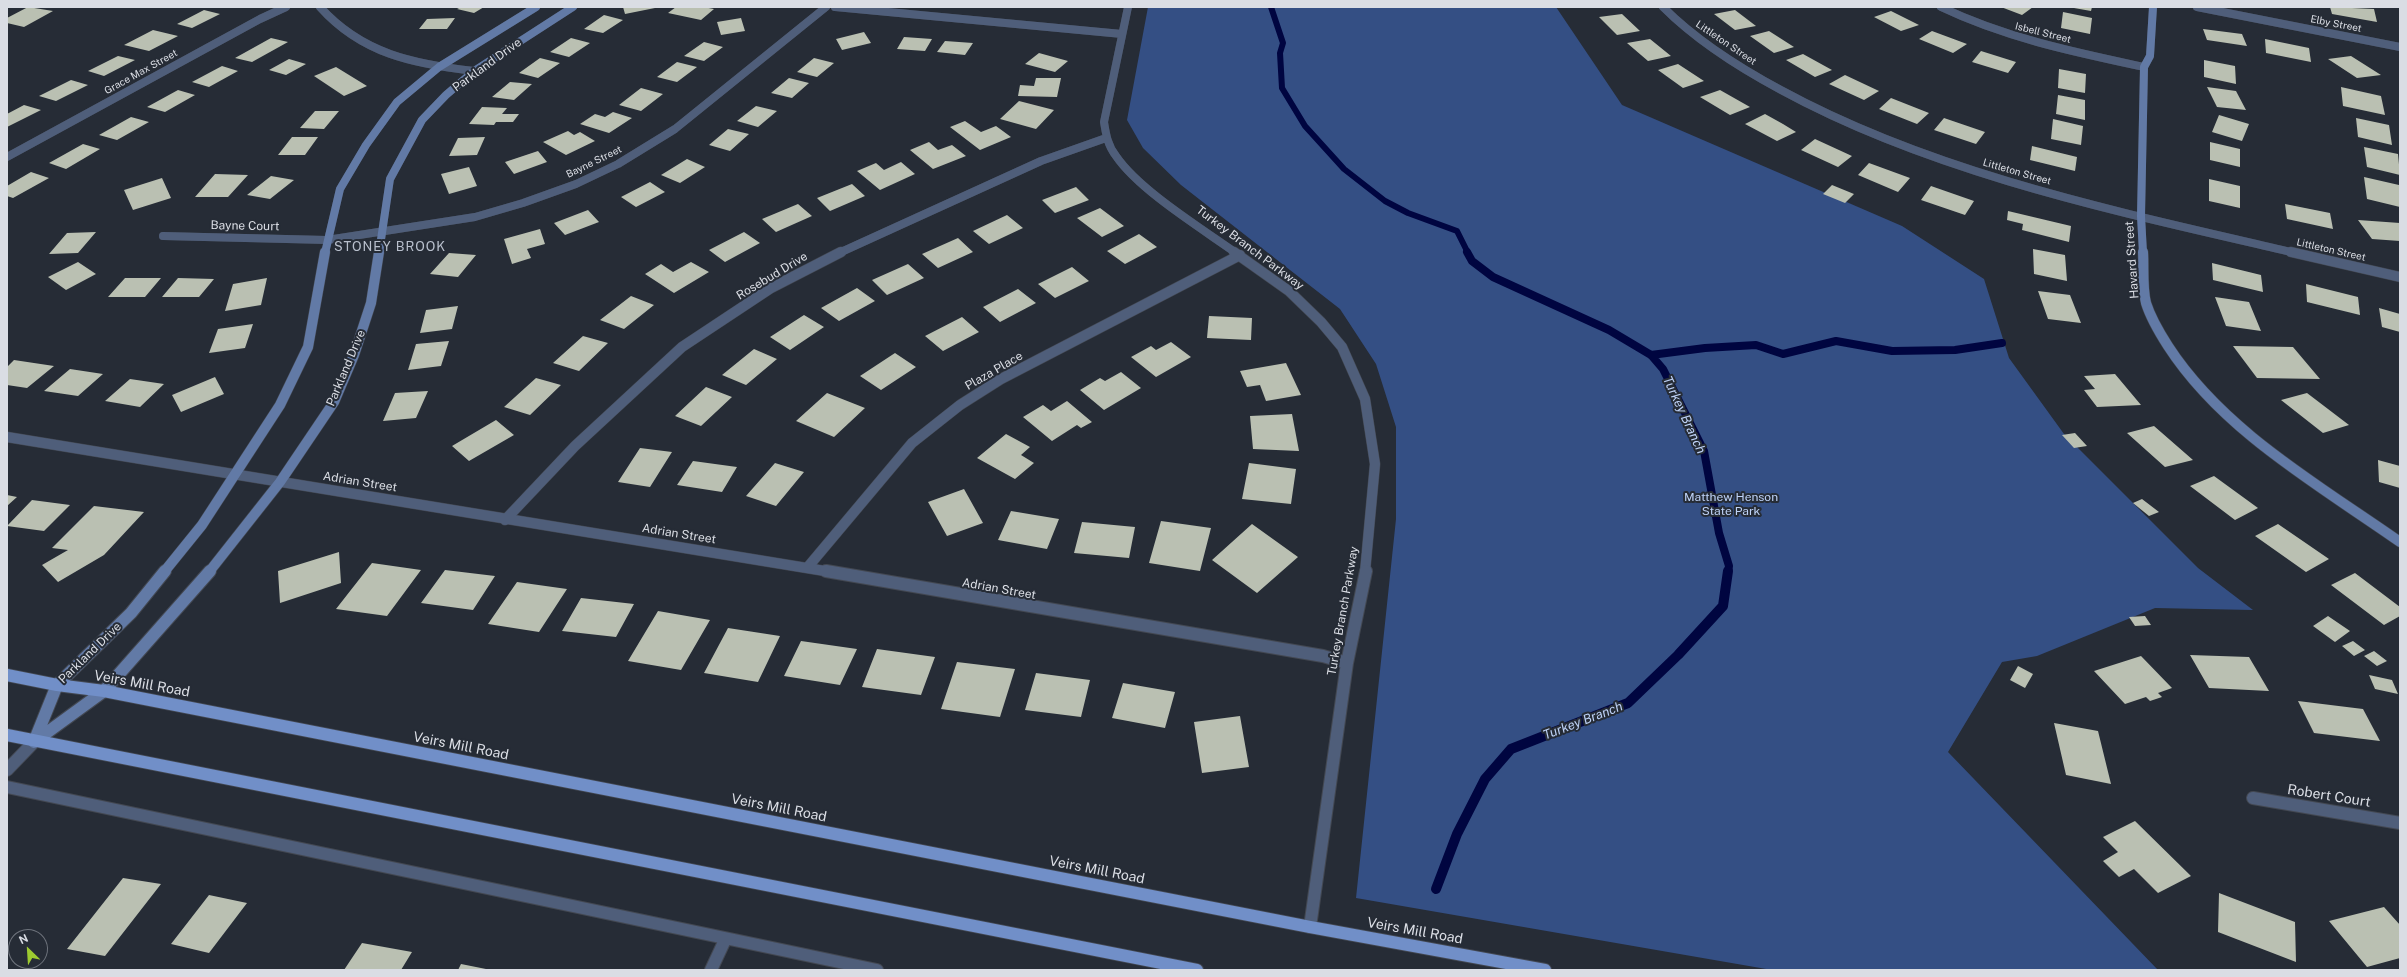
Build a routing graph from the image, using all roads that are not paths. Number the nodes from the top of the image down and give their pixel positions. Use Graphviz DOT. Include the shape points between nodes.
graph roads {
  1 [pos="286,7"];
  2 [pos="320,7"];
  3 [pos="536,7"];
  4 [pos="573,7"];
  5 [pos="826,7"];
  6 [pos="835,7"];
  7 [pos="1128,7"];
  8 [pos="1663,7"];
  9 [pos="1941,7"];
  10 [pos="2153,7"];
  11 [pos="2196,7"];
  12 [pos="1122,34"];
  13 [pos="2400,47"];
  14 [pos="439,67"];
  15 [pos="2144,67"];
  16 [pos="474,71"];
  17 [pos="1106,138"];
  18 [pos="7,157"];
  19 [pos="2141,216"];
  20 [pos="382,231"];
  21 [pos="163,236"];
  22 [pos="327,240"];
  23 [pos="1240,255"];
  24 [pos="2400,277"];
  25 [pos="7,437"];
  26 [pos="233,474"];
  27 [pos="280,482"];
  28 [pos="505,520"];
  29 [pos="2400,542"];
  30 [pos="807,568"];
  31 [pos="1347,663"];
  32 [pos="7,675"];
  33 [pos="57,685"];
  34 [pos="104,691"];
  35 [pos="7,735"];
  36 [pos="34,742"];
  37 [pos="7,770"];
  38 [pos="7,787"];
  39 [pos="2253,798"];
  40 [pos="2400,823"];
  41 [pos="1310,927"];
  42 [pos="725,940"];
  43 [pos="711,970"];
  44 [pos="877,970"];
  45 [pos="1197,970"];
  46 [pos="1545,970"];
  1 -- 18 [label="street, Grace Max Street"];
  2 -- 14 [label="street" via="330,20 356,39 389,55"];
  3 -- 14 [label="street, Parkland Drive"];
  4 -- 16 [label="street, Parkland Drive"];
  5 -- 20 [label="street, Bayne Street" via="675,129 618,164 576,184 475,217"];
  6 -- 12 [label="street"];
  7 -- 12 [label="street, Turkey Branch Parkway"];
  8 -- 19 [label="street, Littleton Street" via="1674,19 1725,58 1795,99 1892,143 2002,179"];
  9 -- 15 [label="street, Isbell Street" via="2003,33 2052,47"];
  10 -- 15 [label="street, Havard Street" via="2150,56"];
  11 -- 13 [label="street, Elby Street"];
  12 -- 17 [label="street, Turkey Branch Parkway" via="1104,122"];
  14 -- 16 [label="street"];
  14 -- 22 [label="street, Parkland Drive" via="397,102 366,145 340,189"];
  15 -- 19 [label="street, Havard Street"];
  16 -- 20 [label="street, Parkland Drive" via="422,120 406,147 390,179"];
  17 -- 23 [label="street, Turkey Branch Parkway" via="1116,157 1145,187"];
  17 -- 28 [label="street, Rosebud Drive" via="1084,144 1034,165 827,258 771,288 682,347 575,446"];
  19 -- 24 [label="street, Littleton Street"];
  19 -- 29 [label="street, Havard Street" via="2146,302 2156,327 2183,369 2217,405 2262,445"];
  20 -- 22 [label="street, Bayne Street"];
  20 -- 27 [label="street, Parkland Drive" via="371,303 354,355 334,402"];
  21 -- 22 [label="street, Bayne Court"];
  22 -- 26 [label="street, Parkland Drive" via="308,347 280,405"];
  23 -- 30 [label="street, Plaza Place" via="1001,379 960,405 912,443"];
  23 -- 31 [label="street, Turkey Branch Parkway" via="1289,291 1321,322 1342,347 1365,399 1375,464 1367,564"];
  25 -- 26 [label="street, Adrian Street"];
  26 -- 27 [label="street, Adrian Street"];
  26 -- 33 [label="street, Parkland Drive" via="202,525 131,613"];
  27 -- 28 [label="street, Adrian Street"];
  27 -- 34 [label="street, Parkland Drive" via="226,552"];
  28 -- 30 [label="street, Adrian Street"];
  30 -- 31 [label="street, Adrian Street" via="1323,656"];
  31 -- 41 [label="street, Turkey Branch Parkway"];
  32 -- 33 [label="main road, Veirs Mill Road"];
  33 -- 34 [label="main road, Veirs Mill Road"];
  33 -- 36 [label="street, Parkland Drive"];
  34 -- 36 [label="street, Parkland Drive"];
  34 -- 41 [label="main road, Veirs Mill Road"];
  35 -- 36 [label="main road"];
  36 -- 37 [label="street"];
  36 -- 45 [label="main road"];
  38 -- 42 [label="street"];
  39 -- 40 [label="street, Robert Court"];
  41 -- 46 [label="main road, Veirs Mill Road"];
  42 -- 43 [label="street"];
  42 -- 44 [label="street"];
}
